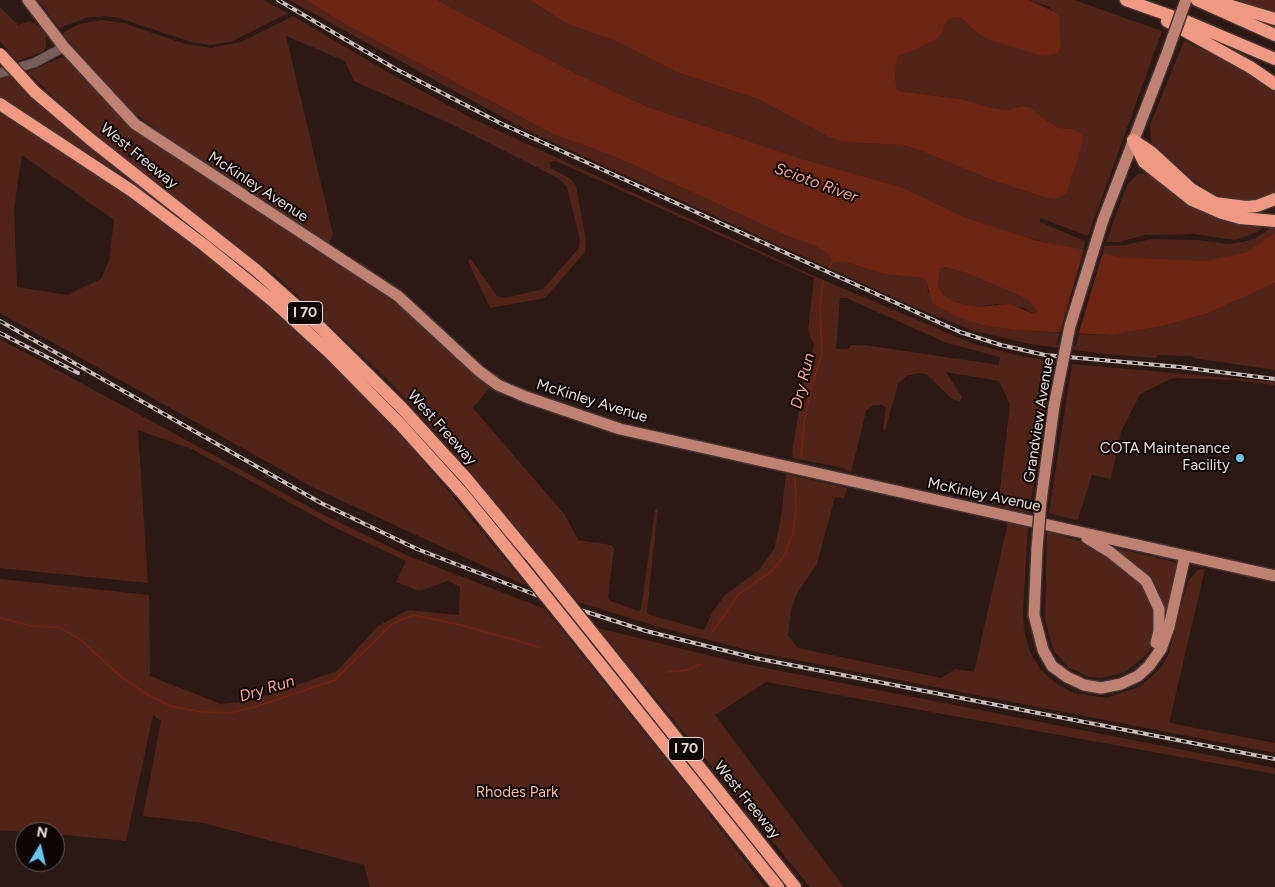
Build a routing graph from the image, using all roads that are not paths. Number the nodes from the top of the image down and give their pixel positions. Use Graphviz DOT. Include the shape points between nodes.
graph roads {
  1 [pos="28,0"];
  2 [pos="1126,0"];
  3 [pos="1186,0"];
  4 [pos="1197,0"];
  5 [pos="1210,0"];
  6 [pos="1143,5"];
  7 [pos="1275,19"];
  8 [pos="1275,34"];
  9 [pos="64,47"];
  10 [pos="0,54"];
  11 [pos="1275,59"];
  12 [pos="0,73"];
  13 [pos="1275,84"];
  14 [pos="0,104"];
  15 [pos="1133,140"];
  16 [pos="1275,199"];
  17 [pos="1275,221"];
  18 [pos="1076,532"];
  19 [pos="1185,556"];
  20 [pos="1275,576"];
  21 [pos="1149,666"];
  22 [pos="778,887"];
  23 [pos="795,887"];
  1 -- 9 [label="main road, McKinley Avenue"];
  2 -- 6 [label="highway"];
  3 -- 15 [label="main road, Grandview Avenue, bridge"];
  4 -- 8 [label="highway"];
  5 -- 7 [label="highway"];
  6 -- 11 [label="highway"];
  6 -- 13 [label="highway"];
  9 -- 12 [label="street" via="34,63"];
  9 -- 18 [label="main road, McKinley Avenue" via="135,124 398,296 498,385 620,429"];
  10 -- 23 [label="highway, West Freeway / I 70, bridge" via="35,92 90,139 256,270 401,407 466,478 542,570"];
  14 -- 22 [label="highway, West Freeway / I 70, bridge" via="132,190 204,244 330,353 463,494"];
  15 -- 16 [label="highway" via="1191,189 1215,202 1246,208"];
  15 -- 17 [label="highway" via="1144,162 1192,200 1222,214"];
  15 -- 21 [label="main road, Grandview Avenue, bridge" via="1103,220 1070,326 1054,406 1042,500 1034,615 1042,650 1052,666 1074,681 1101,688 1122,684"];
  18 -- 19 [label="main road, McKinley Avenue"];
  18 -- 21 [label="main road" via="1110,552 1146,581 1159,609 1159,630"];
  19 -- 20 [label="main road, McKinley Avenue"];
  19 -- 21 [label="main road, Grandview Avenue" via="1165,638"];
}
